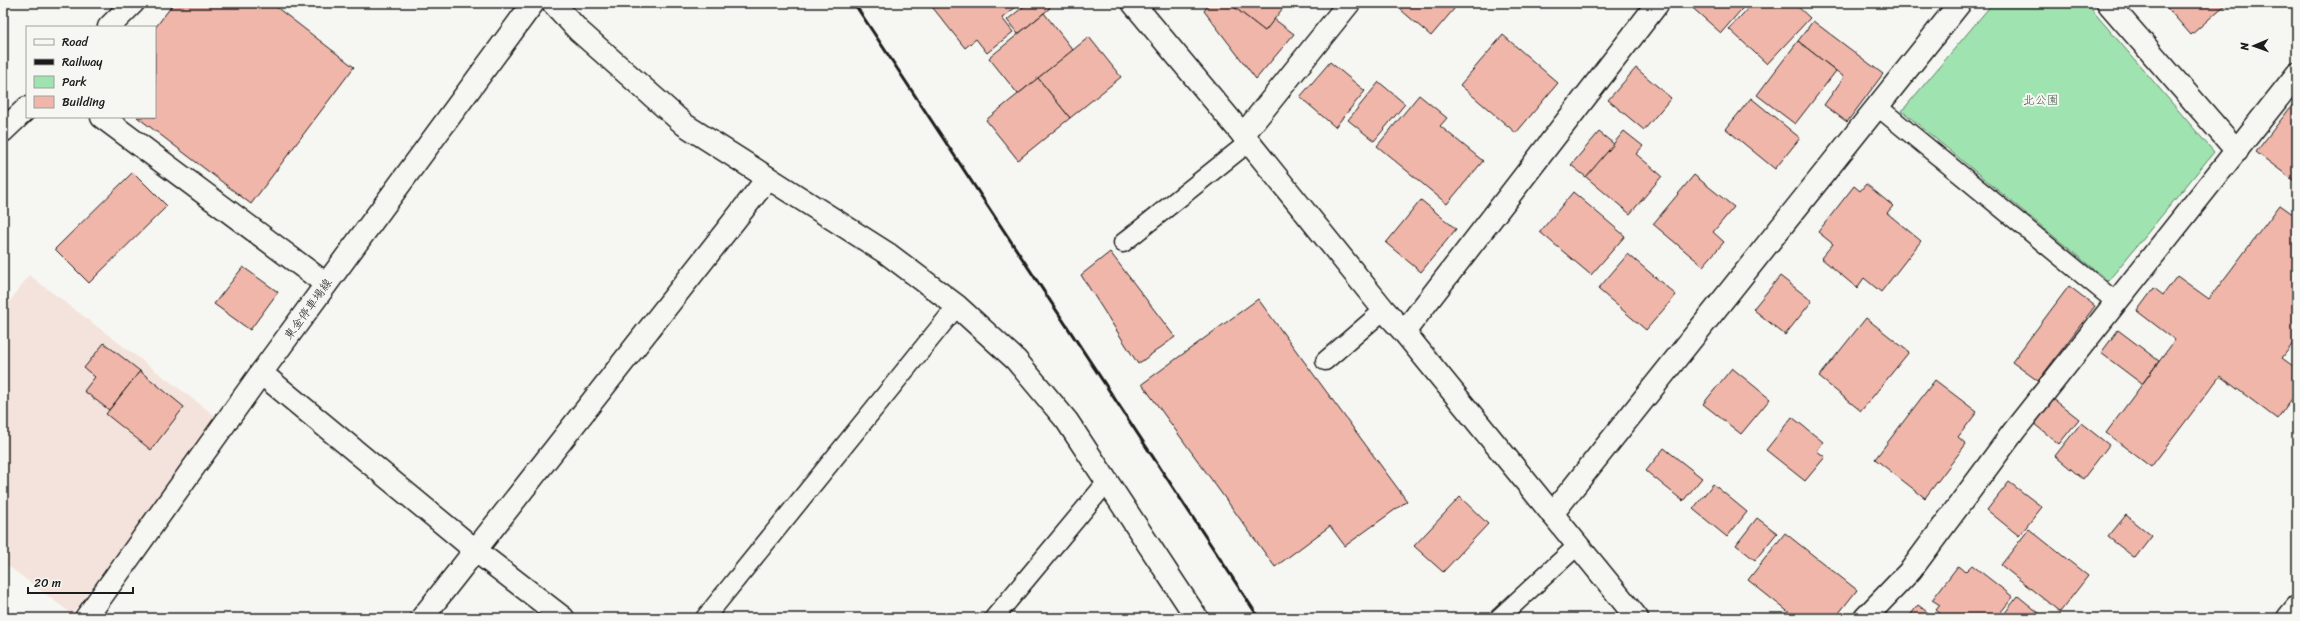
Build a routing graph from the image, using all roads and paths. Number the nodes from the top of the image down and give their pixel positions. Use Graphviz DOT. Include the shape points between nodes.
graph roads {
  1 [pos="133,3"];
  2 [pos="534,3"];
  3 [pos="553,3"];
  4 [pos="1133,3"];
  5 [pos="1349,3"];
  6 [pos="1658,3"];
  7 [pos="1960,3"];
  8 [pos="2108,3"];
  9 [pos="110,26"];
  10 [pos="2297,74"];
  11 [pos="1878,107"];
  12 [pos="26,109"];
  13 [pos="103,118"];
  14 [pos="3,131"];
  15 [pos="1246,138"];
  16 [pos="2237,150"];
  17 [pos="767,179"];
  18 [pos="1123,244"];
  19 [pos="326,284"];
  20 [pos="2116,302"];
  21 [pos="957,306"];
  22 [pos="1384,310"];
  23 [pos="1404,332"];
  24 [pos="1325,361"];
  25 [pos="261,373"];
  26 [pos="1107,482"];
  27 [pos="1552,514"];
  28 [pos="1577,546"];
  29 [pos="475,550"];
  30 [pos="2297,607"];
  31 [pos="86,618"];
  32 [pos="422,618"];
  33 [pos="563,618"];
  34 [pos="705,618"];
  35 [pos="994,618"];
  36 [pos="1197,618"];
  37 [pos="1499,618"];
  38 [pos="1636,618"];
  39 [pos="1865,618"];
  40 [pos="2288,618"];
  1 -- 9 [label="street"];
  2 -- 19 [label="street, 東金停車場線"];
  3 -- 17 [label="street" via="579,31 684,125"];
  4 -- 15 [label="street"];
  5 -- 15 [label="street"];
  6 -- 23 [label="street"];
  7 -- 11 [label="street"];
  8 -- 16 [label="street"];
  10 -- 16 [label="street"];
  11 -- 20 [label="lane"];
  11 -- 27 [label="street"];
  12 -- 14 [label="street"];
  13 -- 19 [label="street"];
  15 -- 18 [label="lane"];
  15 -- 22 [label="street"];
  16 -- 20 [label="street"];
  17 -- 21 [label="street" via="888,254"];
  17 -- 29 [label="street"];
  19 -- 25 [label="street, 東金停車場線"];
  20 -- 39 [label="street" via="2014,430 1911,570"];
  21 -- 26 [label="street" via="1016,360 1067,421"];
  21 -- 34 [label="lane"];
  22 -- 23 [label="street"];
  22 -- 24 [label="lane"];
  23 -- 27 [label="street"];
  25 -- 29 [label="street"];
  25 -- 31 [label="street, 東金停車場線"];
  26 -- 35 [label="lane"];
  26 -- 36 [label="street"];
  27 -- 28 [label="street"];
  28 -- 37 [label="lane"];
  28 -- 38 [label="street"];
  29 -- 32 [label="street"];
  29 -- 33 [label="street"];
  30 -- 40 [label="street"];
}
